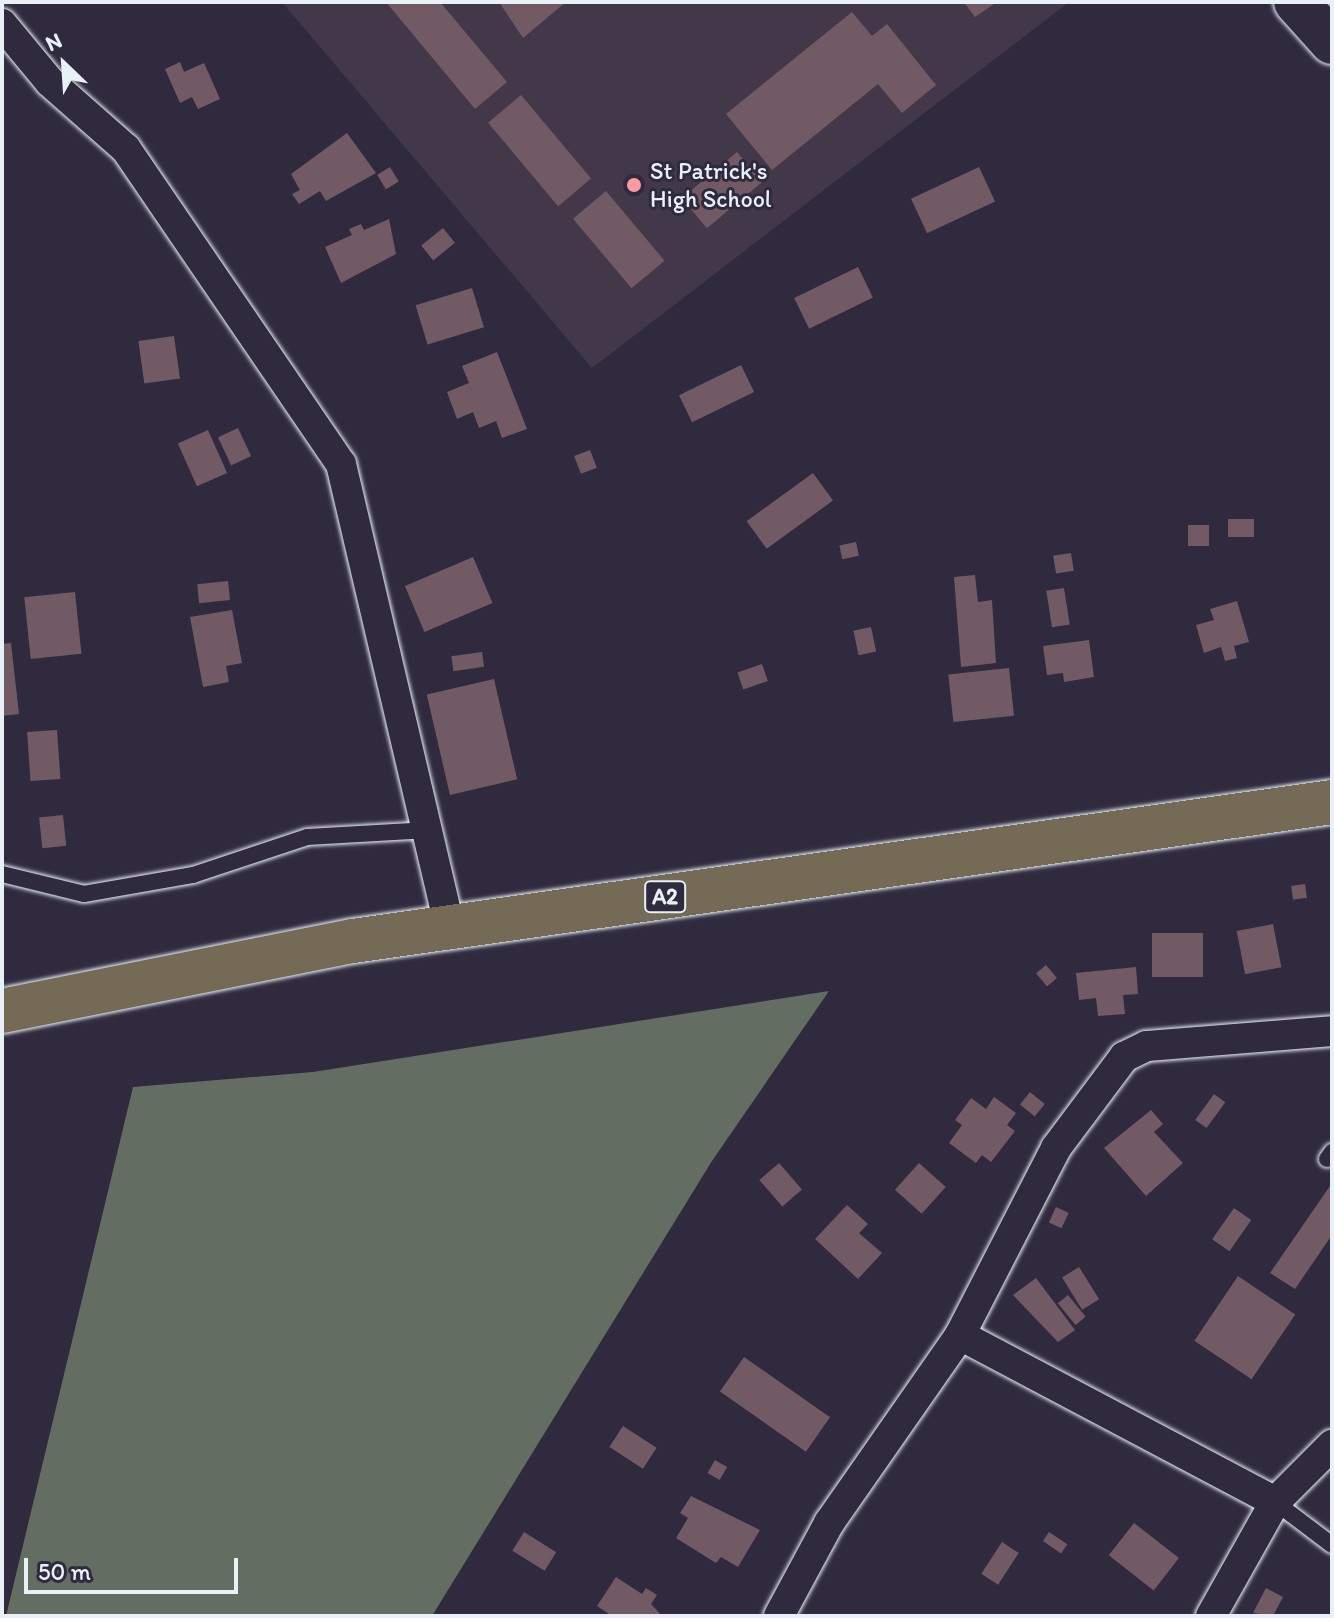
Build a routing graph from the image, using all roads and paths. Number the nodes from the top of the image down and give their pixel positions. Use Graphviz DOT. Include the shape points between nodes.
graph roads {
  1 [pos="1296,2"];
  2 [pos="2,24"];
  3 [pos="1332,42"];
  4 [pos="1332,802"];
  5 [pos="429,830"];
  6 [pos="2,874"];
  7 [pos="450,930"];
  8 [pos="2,1011"];
  9 [pos="1332,1031"];
  10 [pos="960,1335"];
  11 [pos="1332,1445"];
  12 [pos="1275,1502"];
  13 [pos="1332,1545"];
  14 [pos="779,1616"];
  15 [pos="1211,1616"];
  1 -- 3 [label="street"];
  2 -- 5 [label="street" via="50,82 126,149 341,464"];
  4 -- 7 [label="main road, A2"];
  5 -- 6 [label="lane" via="307,837 193,875 84,894"];
  5 -- 7 [label="street"];
  7 -- 8 [label="main road, A2" via="184,972"];
  9 -- 10 [label="street" via="1147,1046 1124,1057 1056,1148"];
  10 -- 12 [label="street"];
  10 -- 14 [label="street" via="829,1523"];
  11 -- 12 [label="street"];
  12 -- 13 [label="lane"];
  12 -- 15 [label="street"];
}
